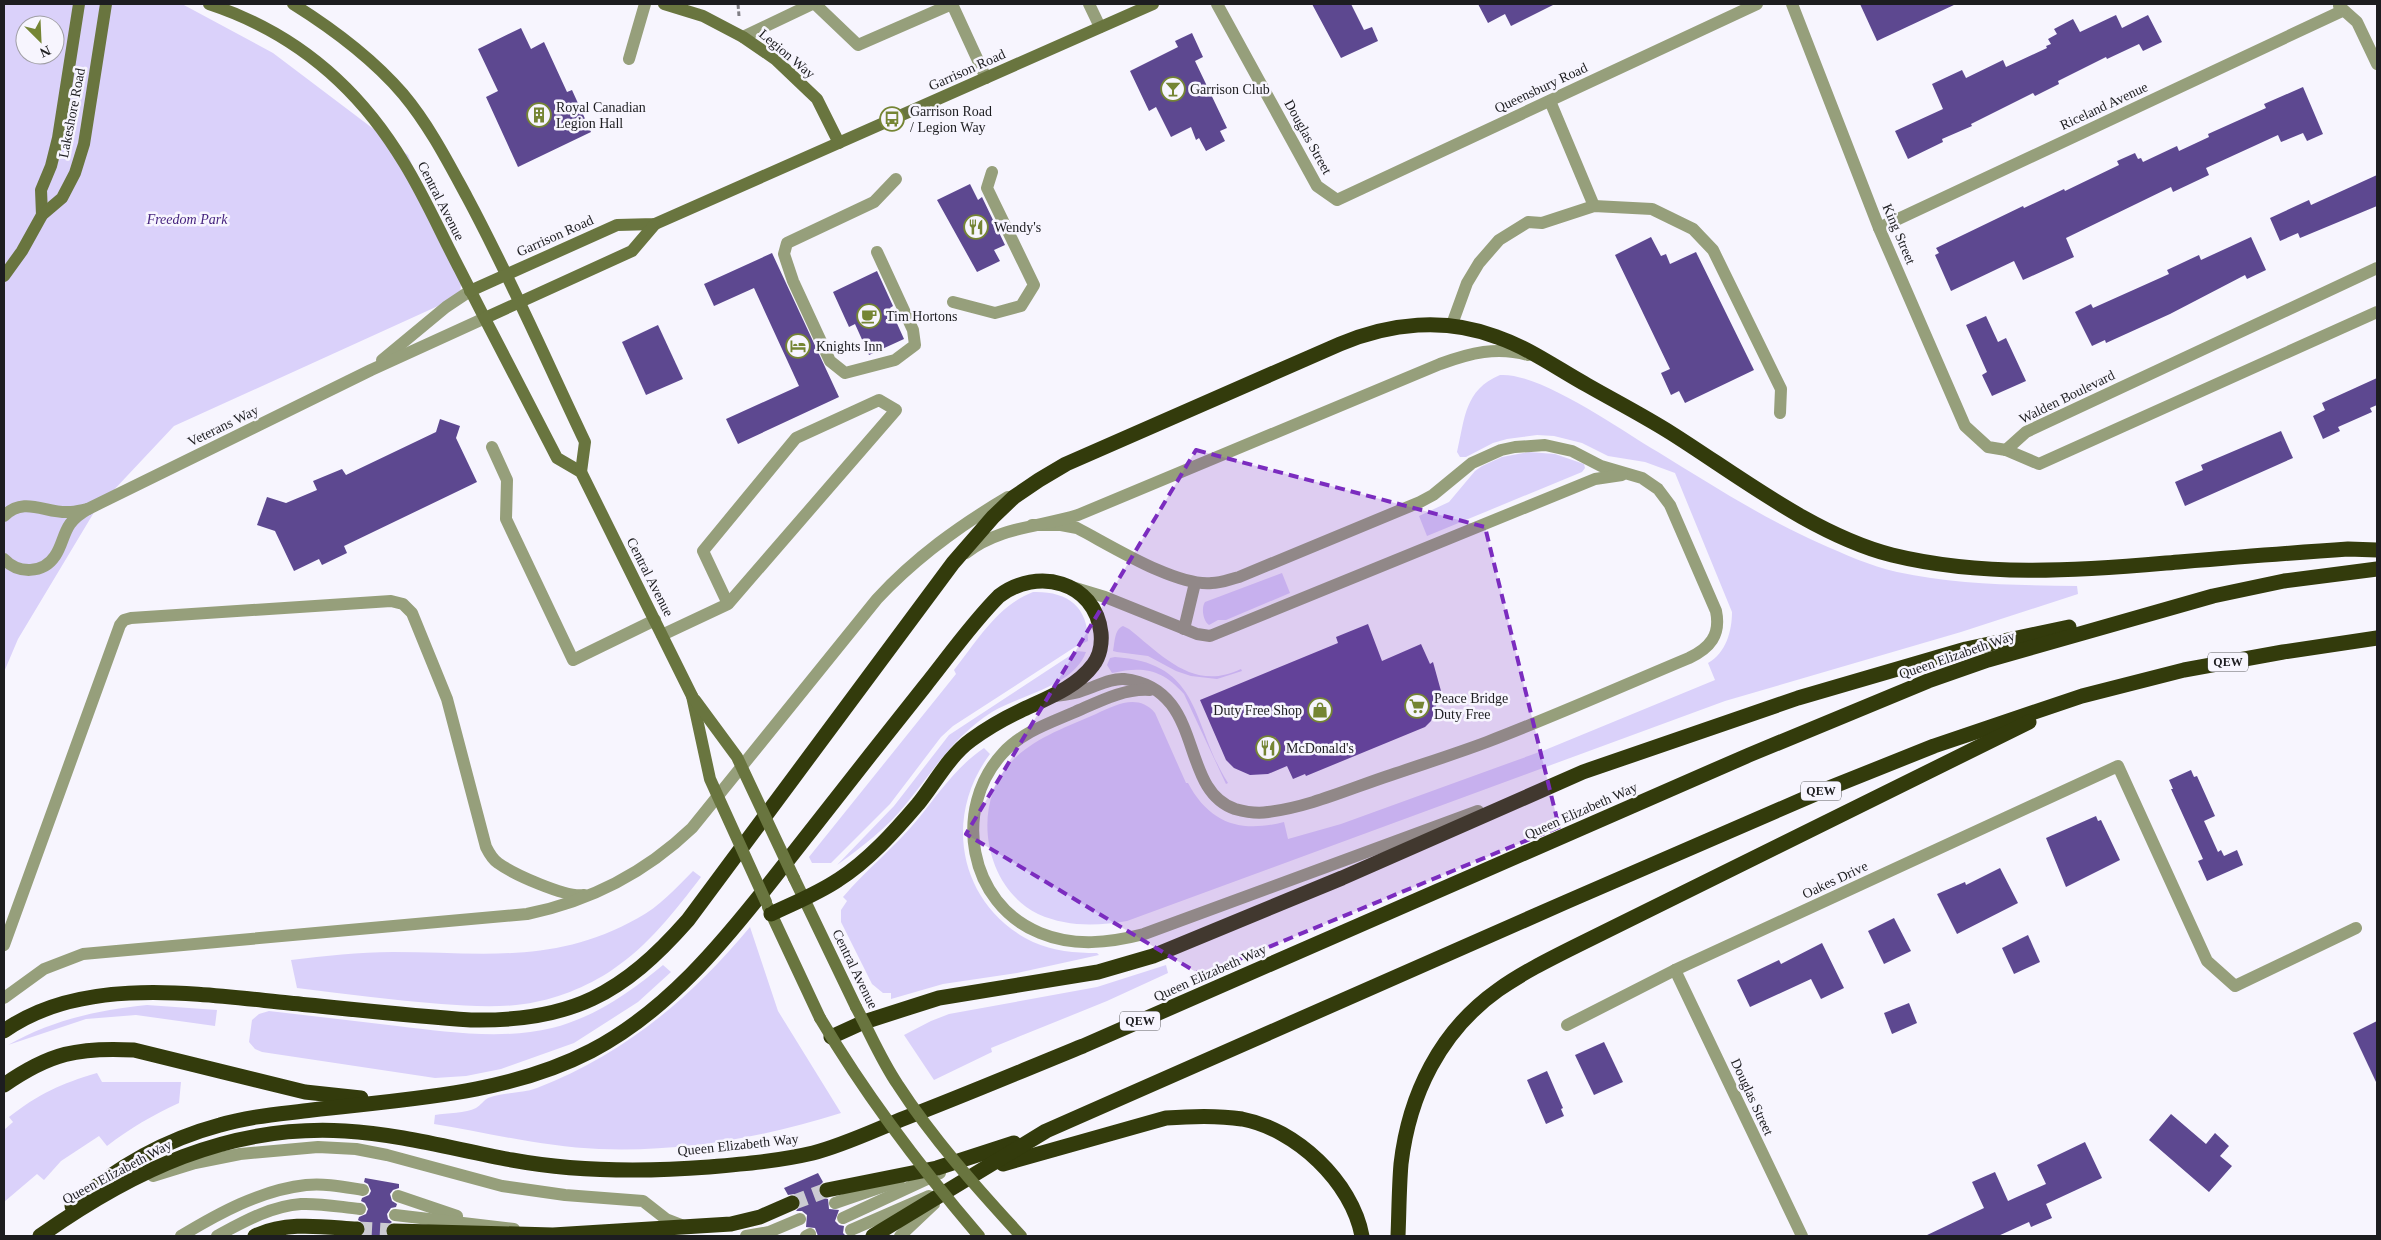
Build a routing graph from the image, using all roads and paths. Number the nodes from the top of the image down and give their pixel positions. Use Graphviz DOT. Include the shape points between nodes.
graph roads {
  1 [pos="79,4"];
  2 [pos="106,4"];
  3 [pos="209,4"];
  4 [pos="293,4"];
  5 [pos="645,4"];
  6 [pos="664,4"];
  7 [pos="814,4"];
  8 [pos="952,4"];
  9 [pos="1089,4"];
  10 [pos="1153,4"];
  11 [pos="1218,4"];
  12 [pos="1757,4"];
  13 [pos="1792,4"];
  14 [pos="2340,7"];
  15 [pos="1100,27"];
  16 [pos="743,37"];
  17 [pos="629,59"];
  18 [pos="2377,64"];
  19 [pos="986,78"];
  20 [pos="1550,101"];
  21 [pos="839,143"];
  22 [pos="992,172"];
  23 [pos="896,179"];
  24 [pos="1336,200"];
  25 [pos="1594,206"];
  26 [pos="42,215"];
  27 [pos="655,224"];
  28 [pos="1879,228"];
  29 [pos="877,252"];
  30 [pos="2377,268"];
  31 [pos="505,274"];
  32 [pos="4,276"];
  33 [pos="470,291"];
  34 [pos="953,302"];
  35 [pos="519,303"];
  36 [pos="2377,312"];
  37 [pos="484,318"];
  38 [pos="1451,327"];
  39 [pos="1540,358"];
  40 [pos="371,370"];
  41 [pos="1780,413"];
  42 [pos="492,447"];
  43 [pos="2006,450"];
  44 [pos="581,472"];
  45 [pos="1642,478"];
  46 [pos="1039,480"];
  47 [pos="88,509"];
  48 [pos="4,516"];
  49 [pos="1032,525"];
  50 [pos="2377,550"];
  51 [pos="4,559"];
  52 [pos="954,563"];
  53 [pos="2377,569"];
  54 [pos="1195,582"];
  55 [pos="1062,584"];
  56 [pos="2212,596"];
  57 [pos="728,604"];
  58 [pos="655,620"];
  59 [pos="1184,629"];
  60 [pos="662,635"];
  61 [pos="2377,638"];
  62 [pos="1164,695"];
  63 [pos="692,696"];
  64 [pos="2082,696"];
  65 [pos="1050,697"];
  66 [pos="1583,772"];
  67 [pos="615,886"];
  68 [pos="804,899"];
  69 [pos="768,908"];
  70 [pos="2356,928"];
  71 [pos="4,945"];
  72 [pos="1675,970"];
  73 [pos="4,998"];
  74 [pos="864,1022"];
  75 [pos="1567,1025"];
  76 [pos="4,1031"];
  77 [pos="832,1037"];
  78 [pos="4,1085"];
  79 [pos="408,1098"];
  80 [pos="980,1163"];
  81 [pos="956,1184"];
  82 [pos="363,1190"];
  83 [pos="398,1196"];
  84 [pos="831,1197"];
  85 [pos="93,1201"];
  86 [pos="792,1203"];
  87 [pos="360,1209"];
  88 [pos="395,1214"];
  89 [pos="800,1218"];
  90 [pos="842,1218"];
  91 [pos="477,1223"];
  92 [pos="686,1226"];
  93 [pos="357,1229"];
  94 [pos="851,1230"];
  95 [pos="394,1231"];
  96 [pos="553,1235"];
  97 [pos="39,1236"];
  98 [pos="182,1236"];
  99 [pos="217,1236"];
  100 [pos="255,1236"];
  101 [pos="746,1236"];
  102 [pos="873,1236"];
  103 [pos="900,1236"];
  104 [pos="979,1236"];
  105 [pos="1021,1236"];
  106 [pos="1362,1236"];
  107 [pos="1398,1236"];
  108 [pos="1802,1236"];
  1 -- 26 [label="main road, Lakeshore Road" via="58,138 42,190"];
  2 -- 26 [label="main road, Lakeshore Road" via="84,144 75,173 62,198"];
  3 -- 33 [label="main road, Central Avenue" via="242,15 312,55 353,93 404,162"];
  4 -- 31 [label="main road, Central Avenue" via="354,47 404,94 448,162"];
  5 -- 17 [label="street"];
  6 -- 16 [label="main road, Legion Way" via="703,16"];
  7 -- 8 [label="street" via="858,45"];
  7 -- 16 [label="street"];
  8 -- 19 [label="street"];
  9 -- 15 [label="street"];
  10 -- 15 [label="main road, Garrison Road"];
  11 -- 24 [label="street, Douglas Street" via="1317,186"];
  12 -- 20 [label="street, Queensbury Road"];
  13 -- 28 [label="street, King Street"];
  14 -- 18 [label="street" via="2357,22"];
  14 -- 28 [label="street, Riceland Avenue"];
  15 -- 19 [label="main road, Garrison Road"];
  16 -- 21 [label="main road, Legion Way" via="775,60 816,99"];
  19 -- 21 [label="main road, Garrison Road"];
  20 -- 24 [label="street, Queensbury Road"];
  20 -- 25 [label="street"];
  21 -- 27 [label="main road, Garrison Road"];
  22 -- 34 [label="street" via="987,188 1034,285 1021,306 995,313"];
  23 -- 29 [label="street" via="874,202 787,243 784,254 830,361 844,373 896,360 915,345 913,330"];
  25 -- 38 [label="street" via="1542,223 1532,231 1520,229 1499,240 1467,283"];
  25 -- 41 [label="street" via="1652,209 1693,229 1713,250 1781,389"];
  26 -- 32 [label="main road, Lakeshore Road"];
  27 -- 31 [label="main road, Garrison Road" via="617,225"];
  27 -- 35 [label="main road, Garrison Road" via="632,251"];
  28 -- 43 [label="street, King Street" via="1965,426 1988,448"];
  30 -- 43 [label="street, Walden Boulevard" via="2026,432"];
  31 -- 33 [label="main road, Garrison Road"];
  31 -- 35 [label="main road, Central Avenue"];
  33 -- 37 [label="main road, Central Avenue"];
  33 -- 40 [label="street, Veterans Way"];
  35 -- 37 [label="main road, Garrison Road"];
  35 -- 44 [label="main road, Central Avenue" via="585,442"];
  36 -- 43 [label="street" via="2039,464"];
  37 -- 40 [label="street, Veterans Way"];
  37 -- 44 [label="main road, Central Avenue" via="557,458"];
  38 -- 39 [label="highway" via="1496,336"];
  38 -- 46 [label="highway" via="1407,325 1365,333 1076,460"];
  39 -- 49 [label="street" via="1488,350 1454,359 1078,515"];
  39 -- 50 [label="highway" via="1670,433 1768,497 1848,539 1890,555 1948,566 2027,571 2348,549"];
  40 -- 47 [label="street, Veterans Way"];
  42 -- 58 [label="street" via="507,480 506,520 573,660"];
  44 -- 58 [label="main road, Central Avenue"];
  45 -- 54 [label="street" via="1601,466 1559,447 1529,445 1501,450 1472,463 1420,502 1239,577 1212,584"];
  45 -- 59 [label="street" via="1615,475 1596,480 1219,634 1203,635"];
  45 -- 62 [label="street" via="1665,497 1716,611 1718,629 1712,644 1690,658 1488,742 1306,804 1256,813 1232,808 1214,793 1202,774 1175,709"];
  46 -- 52 [label="highway" via="1014,497"];
  46 -- 67 [label="street" via="972,518 901,573 692,828 655,860"];
  47 -- 48 [label="street, Veterans Way" via="68,512 23,505"];
  47 -- 51 [label="street, Veterans Way" via="71,522 57,553 46,566 25,570"];
  49 -- 52 [label="street" via="997,535"];
  49 -- 54 [label="street" via="1077,528 1169,574"];
  52 -- 76 [label="highway" via="688,920 641,968 591,1000 540,1017 499,1021 214,995 134,992 96,996 60,1006"];
  53 -- 56 [label="highway, Queen Elizabeth Way / QEW" via="2284,581"];
  54 -- 59 [label="street"];
  55 -- 59 [label="street" via="1105,597"];
  55 -- 65 [label="highway" via="1076,591 1092,608 1098,618 1101,646 1087,672"];
  55 -- 79 [label="highway" via="1044,580 1026,582 1007,590 994,601 742,918 695,971 649,1012 592,1051 532,1076 492,1086"];
  56 -- 66 [label="highway" via="1966,649 1798,698"];
  56 -- 85 [label="highway, Queen Elizabeth Way / QEW" via="1988,660 1911,687 1074,1050 815,1152 710,1167 598,1169 514,1160 375,1133 292,1131 207,1146"];
  57 -- 57 [label="street" via="774,551 896,410 879,400 796,438 703,551"];
  57 -- 60 [label="street"];
  58 -- 60 [label="main road, Central Avenue"];
  60 -- 63 [label="main road, Central Avenue"];
  61 -- 64 [label="highway, QEW" via="2193,669"];
  62 -- 65 [label="street" via="1147,685 1118,679"];
  62 -- 66 [label="street" via="1146,690 1124,692 1037,729 1012,745 986,777 979,790 974,815 976,859 994,898 1027,927 1055,938 1087,942 1106,942 1144,934"];
  63 -- 68 [label="main road, Central Avenue, bridge" via="737,757"];
  63 -- 69 [label="main road, Central Avenue, bridge" via="710,779"];
  64 -- 80 [label="highway, QEW" via="1934,746 1829,788 1046,1131"];
  64 -- 107 [label="highway" via="1574,947 1497,990 1451,1034 1434,1059 1412,1107 1401,1164"];
  65 -- 68 [label="highway" via="1001,720 970,741 954,756 907,816 866,857 840,879"];
  66 -- 74 [label="highway" via="1342,878 1153,956 1098,972 939,998"];
  67 -- 71 [label="street" via="592,894 570,895 501,865 491,856 448,699 412,613 404,604 391,601 131,618 120,625"];
  67 -- 73 [label="street" via="579,901 528,914 83,954 44,969"];
  68 -- 69 [label="highway"];
  68 -- 74 [label="main road, Central Avenue, bridge"];
  69 -- 77 [label="main road, Central Avenue, bridge"];
  70 -- 72 [label="street, Oakes Drive" via="2235,986 2207,961 2118,766"];
  72 -- 75 [label="street, Oakes Drive"];
  72 -- 108 [label="street, Douglas Street"];
  74 -- 77 [label="highway"];
  74 -- 105 [label="main road, Central Avenue, bridge" via="887,1068 919,1115 966,1175"];
  77 -- 104 [label="main road, Central Avenue, bridge" via="892,1128"];
  78 -- 79 [label="highway" via="27,1069 52,1058 78,1050 105,1048 134,1050 305,1092 366,1099"];
  79 -- 97 [label="highway" via="251,1118 185,1136 144,1155 99,1182"];
  80 -- 81 [label="highway, QEW"];
  80 -- 84 [label="highway, QEW" via="937,1168"];
  80 -- 90 [label="street, QEW"];
  80 -- 106 [label="highway" via="1166,1118 1194,1116 1244,1120 1287,1137 1324,1166 1339,1185"];
  81 -- 94 [label="street, QEW"];
  81 -- 102 [label="highway, QEW"];
  81 -- 103 [label="street"];
  82 -- 98 [label="street" via="328,1185 286,1188 235,1207"];
  83 -- 91 [label="street"];
  85 -- 92 [label="street" via="159,1174 240,1154 318,1148 356,1149 502,1186 643,1201 666,1219"];
  85 -- 97 [label="highway, Queen Elizabeth Way / QEW"];
  86 -- 92 [label="highway" via="744,1222"];
  87 -- 99 [label="street" via="301,1204 284,1206"];
  88 -- 91 [label="street"];
  89 -- 101 [label="street" via="769,1232"];
  91 -- 96 [label="street"];
  92 -- 96 [label="highway"];
  93 -- 100 [label="highway" via="307,1226"];
  95 -- 96 [label="highway"];
}
